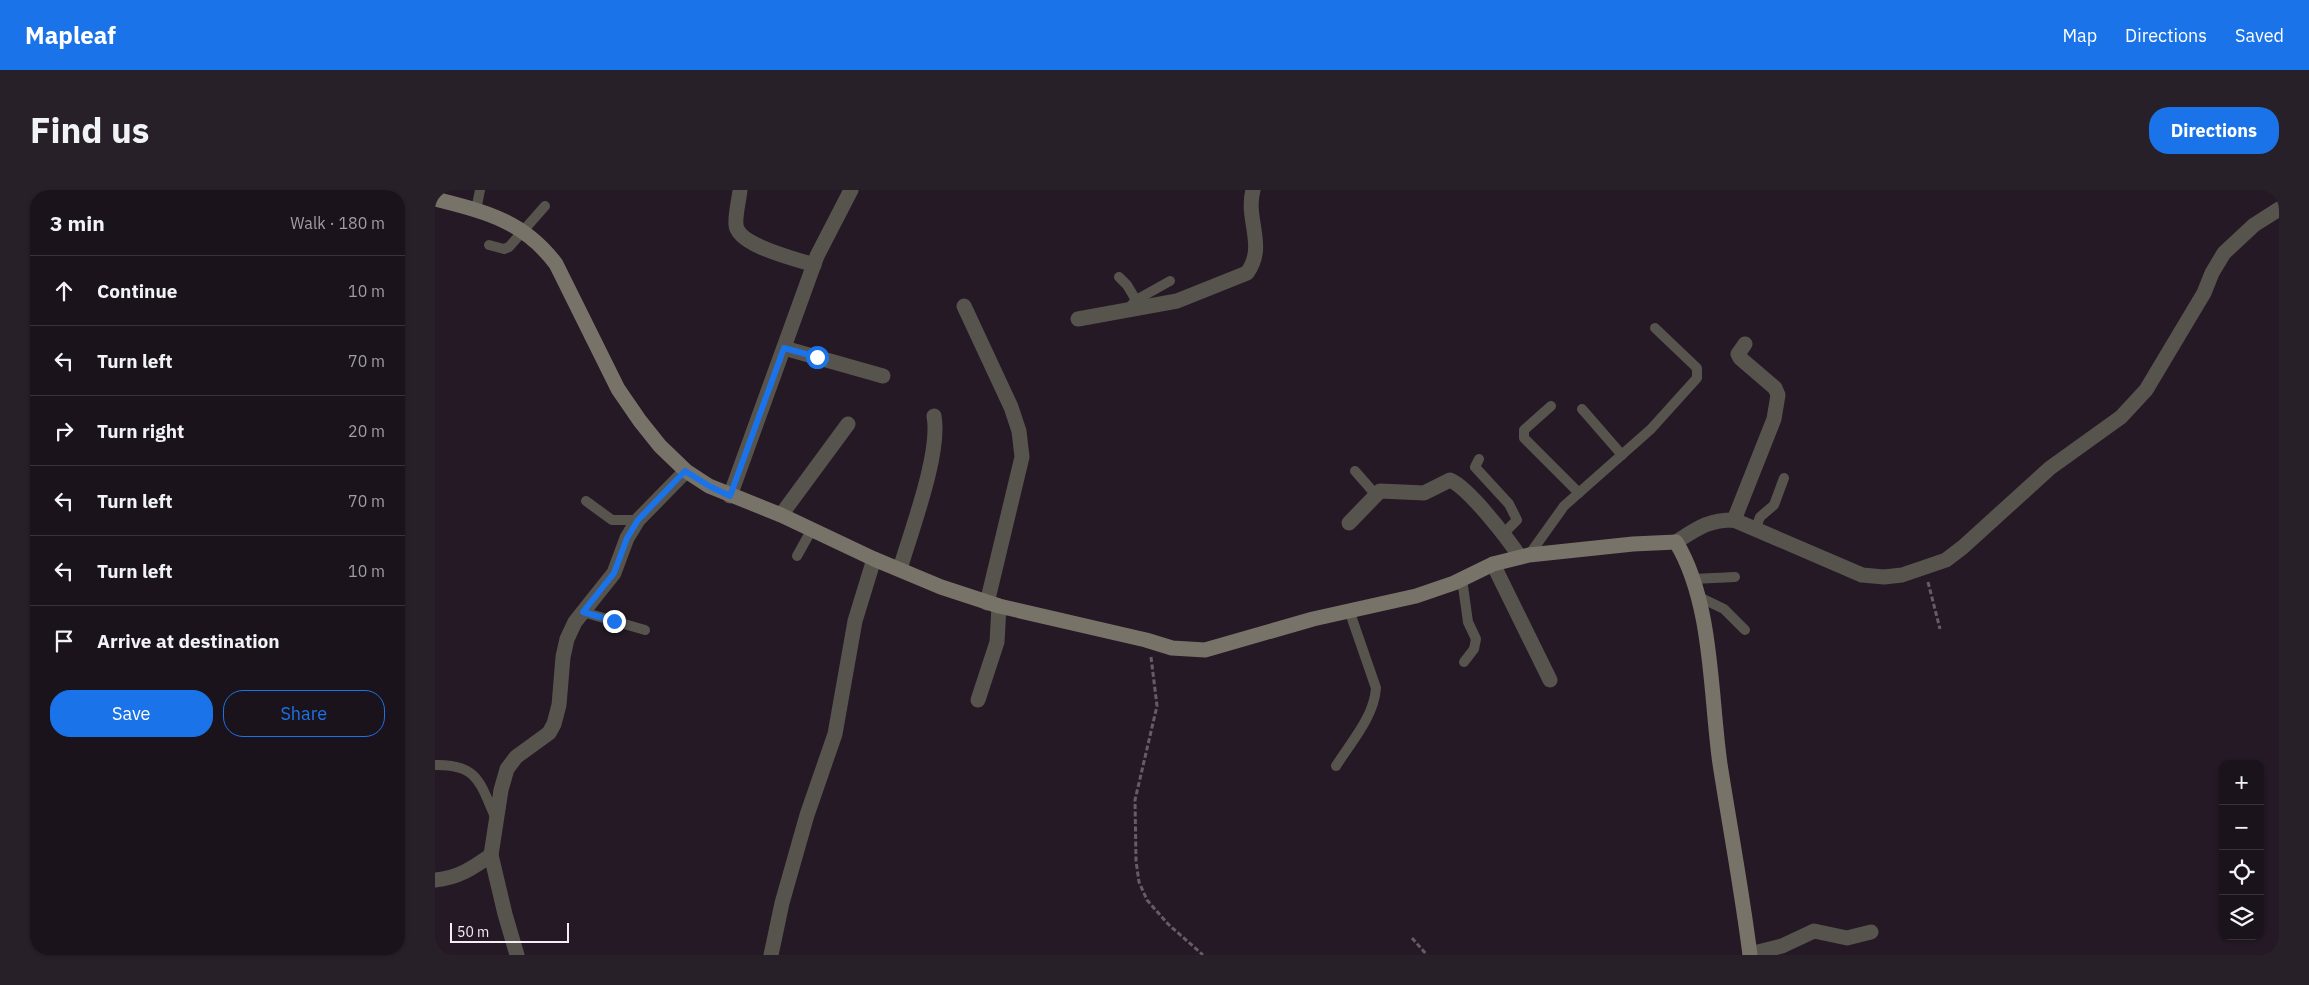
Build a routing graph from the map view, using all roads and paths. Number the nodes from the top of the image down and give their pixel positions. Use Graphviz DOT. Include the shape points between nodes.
graph roads {
  1 [pos="480,190"];
  2 [pos="740,190"];
  3 [pos="851,190"];
  4 [pos="1253,190"];
  5 [pos="435,199"];
  6 [pos="545,206"];
  7 [pos="2279,209"];
  8 [pos="476,210"];
  9 [pos="524,231"];
  10 [pos="489,245"];
  11 [pos="814,265"];
  12 [pos="1119,277"];
  13 [pos="1170,281"];
  14 [pos="1132,305"];
  15 [pos="964,306"];
  16 [pos="1078,319"];
  17 [pos="1655,328"];
  18 [pos="1745,344"];
  19 [pos="784,348"];
  20 [pos="883,376"];
  21 [pos="1551,406"];
  22 [pos="1582,409"];
  23 [pos="934,416"];
  24 [pos="848,424"];
  25 [pos="1622,455"];
  26 [pos="1479,459"];
  27 [pos="685,471"];
  28 [pos="1355,471"];
  29 [pos="1784,478"];
  30 [pos="1579,493"];
  31 [pos="1376,495"];
  32 [pos="730,496"];
  33 [pos="586,501"];
  34 [pos="781,516"];
  35 [pos="638,520"];
  36 [pos="1735,520"];
  37 [pos="1349,523"];
  38 [pos="812,529"];
  39 [pos="1755,530"];
  40 [pos="1504,532"];
  41 [pos="1676,542"];
  42 [pos="797,556"];
  43 [pos="1525,556"];
  44 [pos="874,559"];
  45 [pos="1493,564"];
  46 [pos="899,569"];
  47 [pos="1925,569"];
  48 [pos="1735,577"];
  49 [pos="1462,579"];
  50 [pos="1693,579"];
  51 [pos="1699,597"];
  52 [pos="993,604"];
  53 [pos="1349,610"];
  54 [pos="583,612"];
  55 [pos="1940,629"];
  56 [pos="645,630"];
  57 [pos="1745,630"];
  58 [pos="1145,640"];
  59 [pos="1464,662"];
  60 [pos="1550,680"];
  61 [pos="978,700"];
  62 [pos="435,765"];
  63 [pos="1336,766"];
  64 [pos="498,822"];
  65 [pos="491,855"];
  66 [pos="435,880"];
  67 [pos="1871,932"];
  68 [pos="1412,938"];
  69 [pos="1750,954"];
  70 [pos="517,955"];
  71 [pos="771,955"];
  72 [pos="1203,955"];
  73 [pos="1427,955"];
  1 -- 8 [label="lane"];
  2 -- 11 [label="street" via="736,227 743,237 755,245"];
  3 -- 11 [label="street"];
  4 -- 14 [label="street" via="1251,208 1257,252 1247,273 1177,301"];
  5 -- 8 [label="street"];
  6 -- 9 [label="lane"];
  7 -- 47 [label="street" via="2253,225 2224,252 2193,313 2132,408 2050,468 1963,547 1946,560"];
  8 -- 9 [label="street"];
  9 -- 10 [label="lane" via="505,249"];
  9 -- 27 [label="street" via="555,264 618,389 660,446"];
  11 -- 19 [label="street"];
  12 -- 14 [label="lane" via="1127,285"];
  13 -- 14 [label="lane"];
  14 -- 16 [label="street"];
  15 -- 52 [label="street" via="1011,407 1023,457"];
  17 -- 25 [label="lane" via="1697,368 1697,378 1651,429"];
  18 -- 36 [label="street" via="1738,354 1740,358 1775,388 1778,395 1774,419"];
  19 -- 20 [label="street"];
  19 -- 32 [label="street"];
  21 -- 30 [label="lane" via="1525,430 1524,438"];
  22 -- 25 [label="lane"];
  23 -- 46 [label="street" via="937,428 933,456"];
  24 -- 34 [label="street"];
  25 -- 30 [label="lane"];
  26 -- 40 [label="lane" via="1475,467 1509,504 1517,520"];
  27 -- 32 [label="street"];
  27 -- 35 [label="street"];
  28 -- 31 [label="lane"];
  29 -- 39 [label="lane" via="1774,505 1760,517"];
  30 -- 43 [label="lane" via="1556,515"];
  31 -- 37 [label="street"];
  31 -- 40 [label="street" via="1383,491 1424,493 1449,480"];
  32 -- 34 [label="street"];
  33 -- 35 [label="lane" via="612,520"];
  34 -- 38 [label="street"];
  35 -- 54 [label="street" via="627,538 614,573"];
  36 -- 39 [label="street"];
  36 -- 41 [label="street" via="1716,520"];
  38 -- 42 [label="lane"];
  38 -- 44 [label="street"];
  39 -- 47 [label="street" via="1862,575 1884,578"];
  40 -- 43 [label="street"];
  41 -- 43 [label="street"];
  41 -- 50 [label="street"];
  43 -- 45 [label="street"];
  44 -- 46 [label="street"];
  44 -- 71 [label="street" via="855,621 835,734 791,870"];
  45 -- 49 [label="street"];
  45 -- 60 [label="street"];
  46 -- 52 [label="street"];
  47 -- 55 [label="path"];
  48 -- 50 [label="lane"];
  49 -- 53 [label="street" via="1416,596"];
  49 -- 59 [label="lane" via="1468,622 1476,639"];
  50 -- 51 [label="street"];
  51 -- 57 [label="lane" via="1724,609"];
  51 -- 69 [label="street" via="1720,764"];
  52 -- 58 [label="street"];
  52 -- 61 [label="street" via="997,642"];
  53 -- 58 [label="street" via="1205,650 1172,648"];
  53 -- 63 [label="lane" via="1376,688 1370,713"];
  54 -- 56 [label="lane"];
  54 -- 64 [label="street" via="567,639 554,724 549,733 516,757 507,769"];
  58 -- 72 [label="path" via="1153,666 1157,706 1135,800 1139,882 1147,900"];
  62 -- 64 [label="lane" via="452,765 474,775"];
  64 -- 65 [label="street"];
  65 -- 66 [label="street" via="453,878"];
  65 -- 70 [label="street"];
  67 -- 69 [label="street" via="1847,938 1814,931 1782,946"];
  68 -- 73 [label="path"];
}
